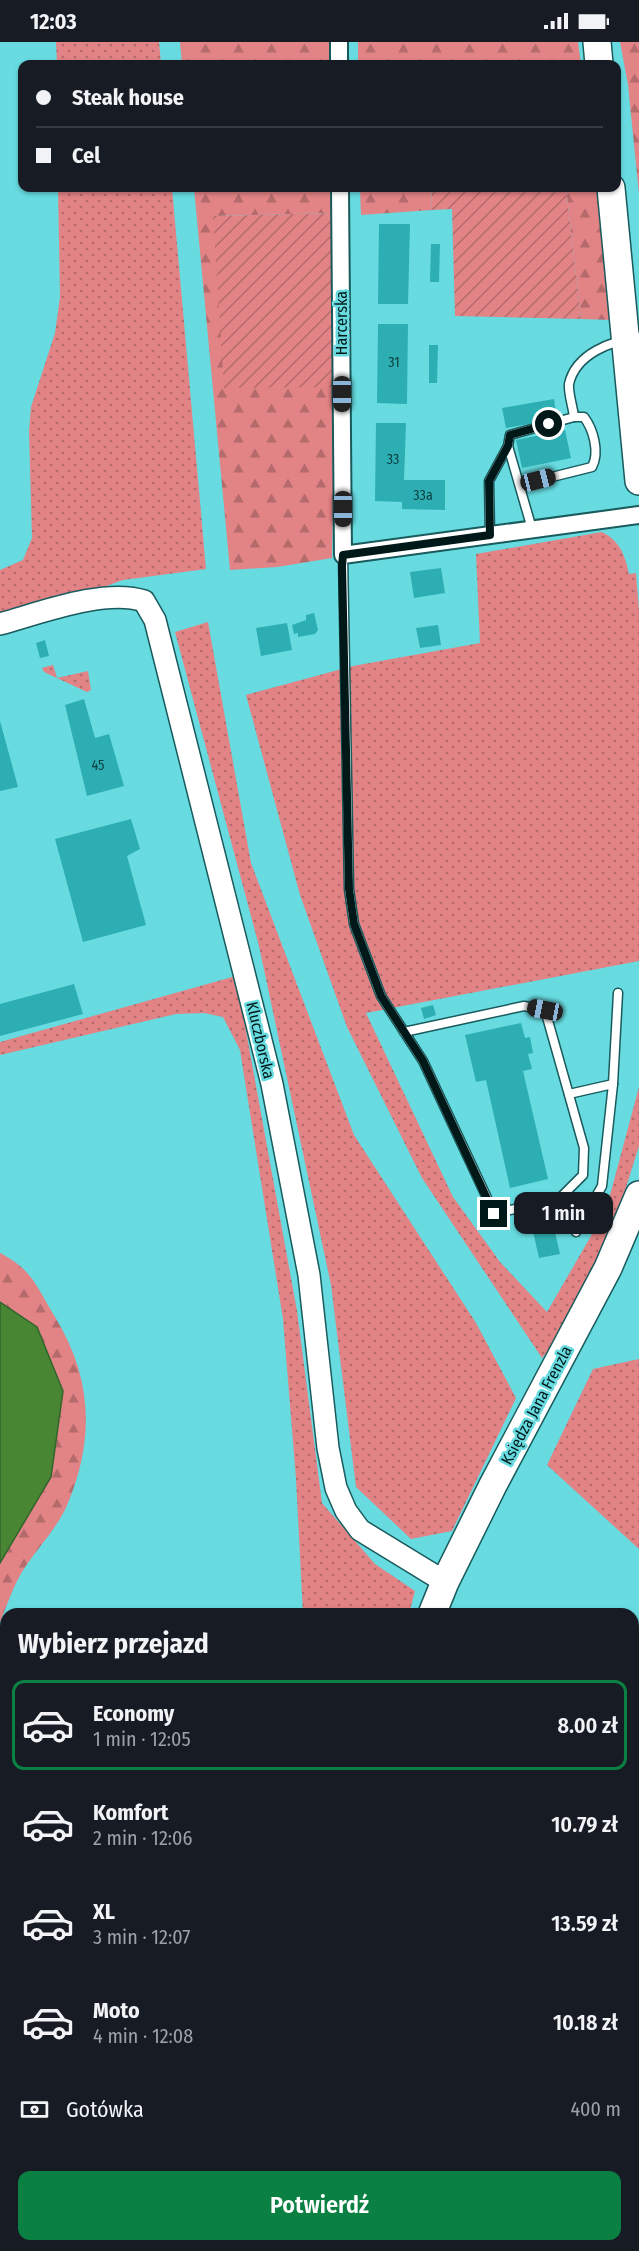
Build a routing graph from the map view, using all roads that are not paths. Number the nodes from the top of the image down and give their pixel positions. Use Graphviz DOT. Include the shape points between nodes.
graph roads {
  1 [pos="339,42"];
  2 [pos="597,42"];
  3 [pos="339,60"];
  4 [pos="599,60"];
  5 [pos="340,192"];
  6 [pos="612,192"];
  7 [pos="632,338"];
  8 [pos="574,417"];
  9 [pos="508,446"];
  10 [pos="639,481"];
  11 [pos="520,485"];
  12 [pos="639,514"];
  13 [pos="532,529"];
  14 [pos="490,535"];
  15 [pos="343,555"];
  16 [pos="0,624"];
  17 [pos="618,993"];
  18 [pos="405,1032"];
  19 [pos="613,1083"];
  20 [pos="569,1094"];
  21 [pos="639,1195"];
  22 [pos="576,1232"];
  23 [pos="445,1582"];
  24 [pos="434,1608"];
  1 -- 3 [label="street"];
  2 -- 4 [label="main road"];
  5 -- 15 [label="street, Harcerska"];
  6 -- 7 [label="main road"];
  7 -- 8 [label="lane" via="594,351 579,365 569,385"];
  7 -- 10 [label="main road"];
  8 -- 9 [label="lane" via="510,435"];
  8 -- 11 [label="lane" via="584,417 592,427 596,460 592,467"];
  9 -- 11 [label="lane"];
  9 -- 14 [label="lane" via="489,481"];
  11 -- 13 [label="lane"];
  12 -- 13 [label="street"];
  13 -- 14 [label="street"];
  14 -- 15 [label="street"];
  15 -- 18 [label="lane" via="349,889 354,924 381,996"];
  16 -- 23 [label="street, Kluczborska" via="90,601 123,597 144,601 155,620 272,1084 309,1275 336,1488 360,1530"];
  17 -- 19 [label="lane"];
  18 -- 20 [label="lane" via="524,1006 545,1010"];
  18 -- 20 [label="lane" via="423,1061 494,1214 557,1201 583,1175 584,1148"];
  19 -- 20 [label="lane"];
  19 -- 22 [label="lane" via="602,1186"];
  21 -- 23 [label="main road, Księdza Jana Frenzla" via="609,1268"];
  23 -- 24 [label="main road, Księdza Jana Frenzla"];
}
